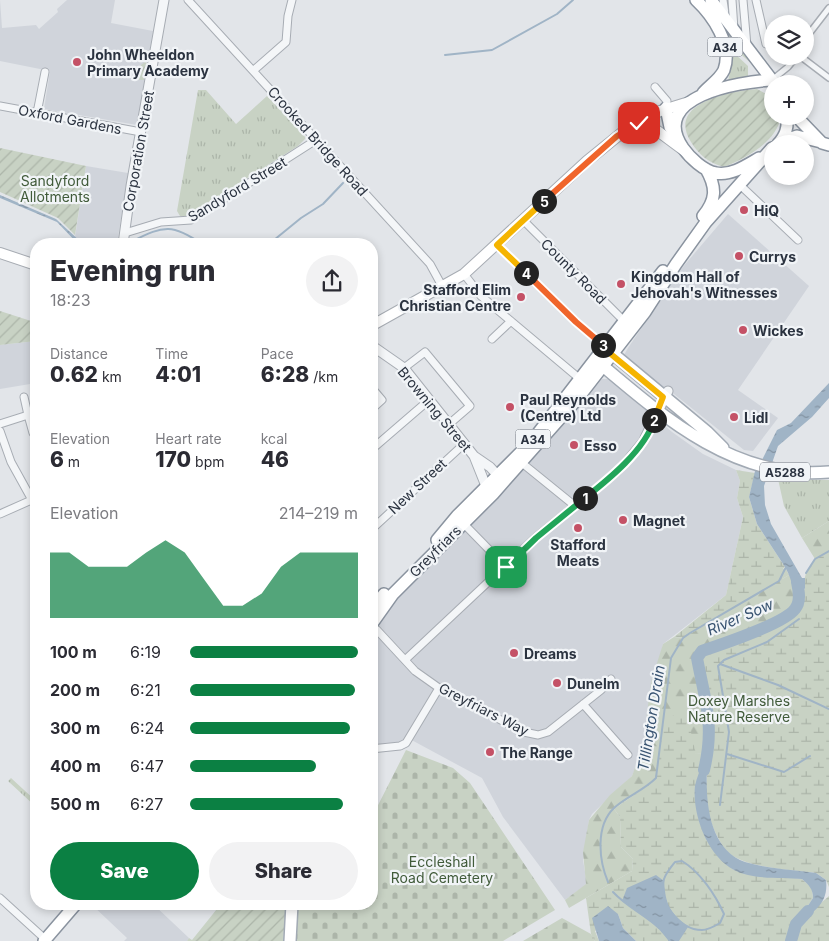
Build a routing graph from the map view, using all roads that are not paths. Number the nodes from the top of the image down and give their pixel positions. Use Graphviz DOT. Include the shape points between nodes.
graph roads {
  1 [pos="164,0"];
  2 [pos="188,0"];
  3 [pos="292,0"];
  4 [pos="696,0"];
  5 [pos="711,0"];
  6 [pos="723,0"];
  7 [pos="732,0"];
  8 [pos="743,0"];
  9 [pos="756,0"];
  10 [pos="829,8"];
  11 [pos="731,24"];
  12 [pos="814,27"];
  13 [pos="764,40"];
  14 [pos="747,46"];
  15 [pos="790,65"];
  16 [pos="811,65"];
  17 [pos="254,70"];
  18 [pos="45,72"];
  19 [pos="769,75"];
  20 [pos="781,75"];
  21 [pos="829,78"];
  22 [pos="764,83"];
  23 [pos="655,87"];
  24 [pos="701,94"];
  25 [pos="689,102"];
  26 [pos="0,106"];
  27 [pos="666,108"];
  28 [pos="37,113"];
  29 [pos="639,123"];
  30 [pos="806,125"];
  31 [pos="141,132"];
  32 [pos="678,138"];
  33 [pos="316,140"];
  34 [pos="826,144"];
  35 [pos="687,153"];
  36 [pos="763,156"];
  37 [pos="706,169"];
  38 [pos="740,185"];
  39 [pos="523,220"];
  40 [pos="124,233"];
  41 [pos="124,238"];
  42 [pos="798,240"];
  43 [pos="497,245"];
  44 [pos="0,253"];
  45 [pos="30,263"];
  46 [pos="464,274"];
  47 [pos="442,286"];
  48 [pos="511,321"];
  49 [pos="378,322"];
  50 [pos="625,322"];
  51 [pos="492,339"];
  52 [pos="378,349"];
  53 [pos="608,351"];
  54 [pos="599,363"];
  55 [pos="404,368"];
  56 [pos="580,380"];
  57 [pos="666,394"];
  58 [pos="24,397"];
  59 [pos="429,400"];
  60 [pos="658,408"];
  61 [pos="28,415"];
  62 [pos="30,422"];
  63 [pos="0,424"];
  64 [pos="448,425"];
  65 [pos="0,431"];
  66 [pos="645,438"];
  67 [pos="378,444"];
  68 [pos="464,444"];
  69 [pos="727,453"];
  70 [pos="474,456"];
  71 [pos="522,463"];
  72 [pos="829,472"];
  73 [pos="501,479"];
  74 [pos="484,489"];
  75 [pos="30,493"];
  76 [pos="30,501"];
  77 [pos="575,506"];
  78 [pos="0,514"];
  79 [pos="378,524"];
  80 [pos="463,524"];
  81 [pos="506,567"];
  82 [pos="378,603"];
  83 [pos="378,616"];
  84 [pos="378,631"];
  85 [pos="405,660"];
  86 [pos="611,679"];
  87 [pos="439,688"];
  88 [pos="583,704"];
  89 [pos="378,748"];
  90 [pos="628,755"];
  91 [pos="0,898"];
  92 [pos="71,910"];
  93 [pos="292,910"];
  94 [pos="44,940"];
  95 [pos="290,941"];
  1 -- 31 [label="street, Corporation Street"];
  2 -- 17 [label="street, Crooked Bridge Road"];
  3 -- 17 [label="street" via="286,42"];
  4 -- 24 [label="main road, A34" via="715,22 725,48 723,72"];
  5 -- 11 [label="main road, A34"];
  6 -- 11 [label="street"];
  7 -- 11 [label="street"];
  8 -- 14 [label="street"];
  9 -- 13 [label="street"];
  10 -- 12 [label="street"];
  11 -- 14 [label="main road, A34"];
  14 -- 19 [label="main road, A34"];
  15 -- 20 [label="street"];
  16 -- 21 [label="street"];
  17 -- 33 [label="street, Crooked Bridge Road"];
  18 -- 28 [label="street"];
  22 -- 24 [label="main road" via="732,85"];
  23 -- 27 [label="street" via="667,101"];
  24 -- 25 [label="main road"];
  25 -- 27 [label="main road"];
  25 -- 32 [label="main road" via="679,114"];
  26 -- 28 [label="street, Oxford Gardens"];
  27 -- 29 [label="main road"];
  27 -- 32 [label="main road" via="670,127"];
  28 -- 31 [label="street, Oxford Gardens"];
  29 -- 35 [label="main road" via="651,126"];
  29 -- 39 [label="main road" via="587,161"];
  30 -- 34 [label="main road"];
  31 -- 40 [label="street, Corporation Street"];
  32 -- 35 [label="main road"];
  33 -- 40 [label="street, Sandyford Street" via="191,220 161,222"];
  33 -- 47 [label="street, Crooked Bridge Road" via="430,264"];
  35 -- 37 [label="main road"];
  36 -- 37 [label="main road" via="731,172 717,174"];
  36 -- 38 [label="main road, A34"];
  37 -- 50 [label="main road, A34" via="714,189 711,206"];
  38 -- 42 [label="street"];
  38 -- 53 [label="main road, A34" via="706,222 645,312"];
  39 -- 43 [label="main road"];
  39 -- 50 [label="street, County Road"];
  40 -- 41 [label="street, Corporation Street"];
  43 -- 46 [label="main road"];
  43 -- 53 [label="street"];
  44 -- 45 [label="main road"];
  46 -- 47 [label="main road"];
  46 -- 48 [label="street" via="481,296"];
  47 -- 49 [label="main road"];
  48 -- 51 [label="street"];
  48 -- 56 [label="street"];
  50 -- 53 [label="main road, A34"];
  52 -- 55 [label="street, Browning Street"];
  53 -- 54 [label="main road, A34"];
  53 -- 57 [label="main road, A5288"];
  54 -- 56 [label="main road, A34"];
  54 -- 60 [label="main road, A5288"];
  54 -- 71 [label="main road, A34"];
  55 -- 59 [label="street, Browning Street"];
  55 -- 64 [label="street" via="425,352 470,406"];
  56 -- 73 [label="main road, A34"];
  57 -- 60 [label="street"];
  57 -- 69 [label="main road, A5288"];
  58 -- 61 [label="street"];
  59 -- 64 [label="street, Browning Street"];
  59 -- 67 [label="street"];
  60 -- 66 [label="street"];
  60 -- 69 [label="main road, A5288" via="700,441"];
  61 -- 62 [label="street"];
  61 -- 63 [label="street"];
  64 -- 68 [label="street, Browning Street"];
  65 -- 75 [label="street" via="11,462"];
  66 -- 77 [label="street" via="618,471"];
  68 -- 70 [label="street, Browning Street"];
  68 -- 79 [label="street, New Street"];
  69 -- 72 [label="main road, A5288" via="742,461 791,473"];
  70 -- 73 [label="street, Browning Street"];
  70 -- 74 [label="street, Browning Street"];
  71 -- 73 [label="main road, A34"];
  71 -- 77 [label="street"];
  73 -- 74 [label="main road, A34"];
  73 -- 80 [label="main road, Greyfriars / A34"];
  74 -- 82 [label="main road, Greyfriars / A34"];
  76 -- 78 [label="street"];
  77 -- 81 [label="street"];
  80 -- 81 [label="street"];
  80 -- 83 [label="main road, Greyfriars / A34" via="393,594"];
  81 -- 85 [label="street"];
  84 -- 85 [label="street, Greyfriars Way"];
  85 -- 87 [label="street, Greyfriars Way"];
  86 -- 88 [label="street, Greyfriars Way"];
  87 -- 88 [label="street, Greyfriars Way" via="524,732 538,735 552,729"];
  87 -- 89 [label="street" via="406,743"];
  88 -- 90 [label="street"];
  91 -- 94 [label="street"];
  92 -- 94 [label="main road"];
  93 -- 95 [label="main road"];
}
